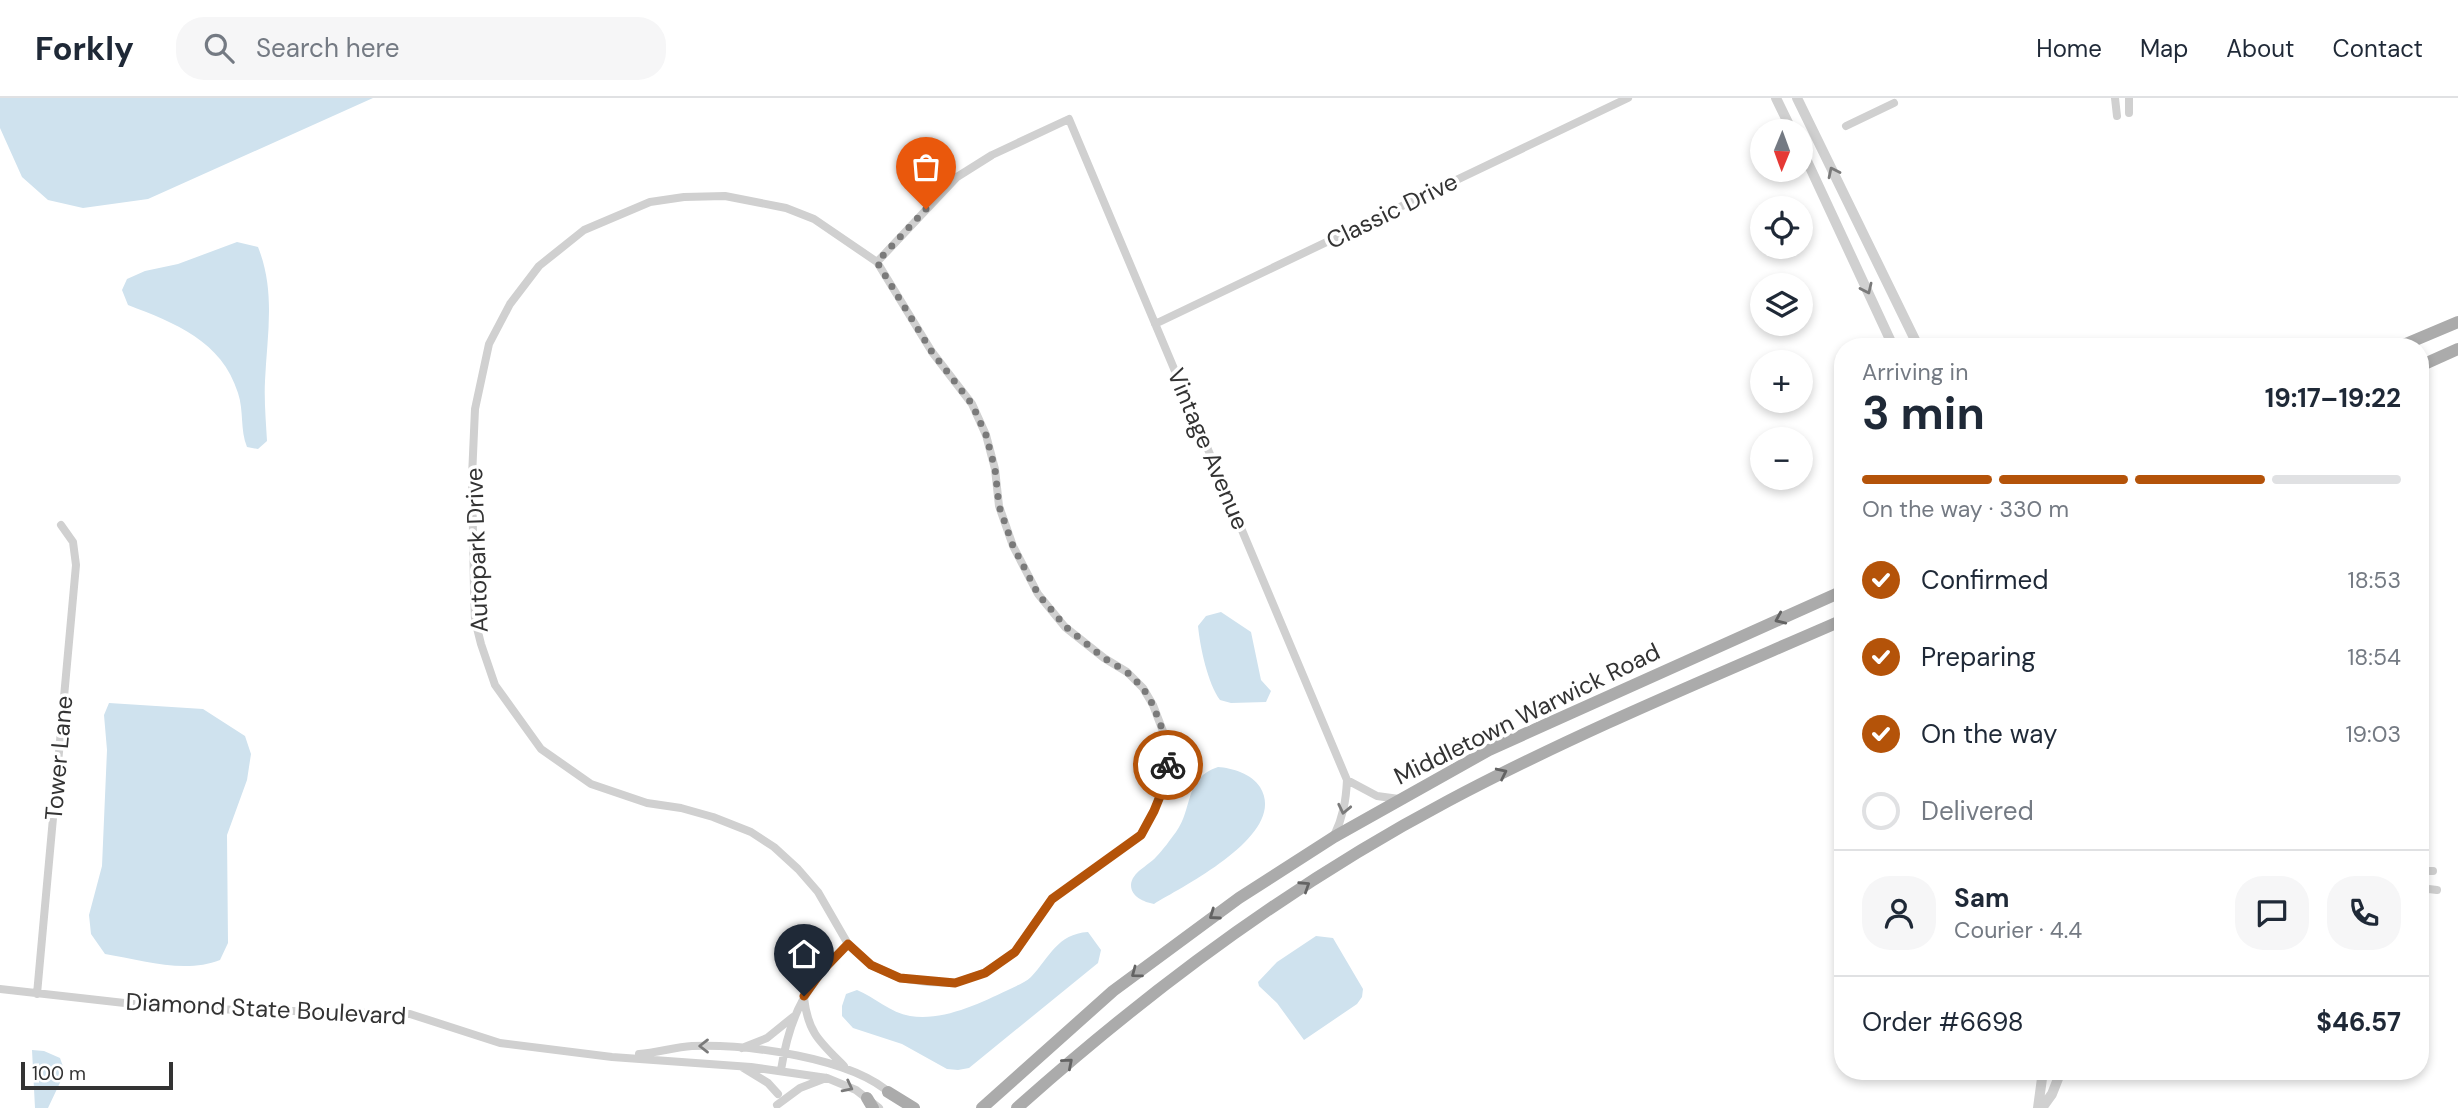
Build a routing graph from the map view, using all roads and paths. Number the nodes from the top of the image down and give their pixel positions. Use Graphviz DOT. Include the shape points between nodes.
graph roads {
  1 [pos="1628,98"];
  2 [pos="1776,98"];
  3 [pos="1797,98"];
  4 [pos="1904,98"];
  5 [pos="2115,98"];
  6 [pos="2129,98"];
  7 [pos="1893,100"];
  8 [pos="2129,113"];
  9 [pos="2117,116"];
  10 [pos="1787,119"];
  11 [pos="1846,126"];
  12 [pos="1813,174"];
  13 [pos="877,262"];
  14 [pos="2458,322"];
  15 [pos="1156,324"];
  16 [pos="1889,338"];
  17 [pos="1914,338"];
  18 [pos="2420,338"];
  19 [pos="2458,349"];
  20 [pos="2429,362"];
  21 [pos="61,525"];
  22 [pos="1834,595"];
  23 [pos="1834,624"];
  24 [pos="1347,780"];
  25 [pos="1399,799"];
  26 [pos="1334,836"];
  27 [pos="2429,872"];
  28 [pos="2433,872"];
  29 [pos="2429,889"];
  30 [pos="2437,890"];
  31 [pos="848,944"];
  32 [pos="0,989"];
  33 [pos="37,994"];
  34 [pos="804,996"];
  35 [pos="796,1016"];
  36 [pos="740,1049"];
  37 [pos="784,1054"];
  38 [pos="611,1057"];
  39 [pos="739,1066"];
  40 [pos="846,1068"];
  41 [pos="781,1070"];
  42 [pos="827,1077"];
  43 [pos="2042,1080"];
  44 [pos="2057,1080"];
  45 [pos="888,1092"];
  46 [pos="778,1094"];
  47 [pos="870,1103"];
  48 [pos="777,1105"];
  49 [pos="879,1108"];
  50 [pos="904,1108"];
  51 [pos="914,1108"];
  52 [pos="982,1108"];
  53 [pos="1017,1108"];
  54 [pos="2040,1108"];
  1 -- 15 [label="street, Classic Drive"];
  2 -- 10 [label="street"];
  17 -- 3 [label="street, one-way"];
  4 -- 7 [label="street"];
  5 -- 9 [label="street"];
  6 -- 8 [label="street"];
  7 -- 11 [label="street"];
  12 -- 16 [label="street, one-way"];
  13 -- 15 [label="street, Vintage Avenue" via="957,177 1069,119"];
  13 -- 31 [label="street, Autopark Drive" via="932,352 972,404 986,435 999,506 1038,594 1066,627 1143,688 1169,747 1167,779 1141,835 1052,899 1015,952 985,973 955,983 900,978 871,965"];
  13 -- 31 [label="street, Autopark Drive" via="814,219 786,208 725,196 650,202 584,230 539,266 510,304 489,344 475,409 472,477 475,620 481,644 495,685 541,749 591,784 634,799 681,807 751,832 798,869 818,892"];
  14 -- 18 [label="main road"];
  15 -- 24 [label="street, Vintage Avenue"];
  19 -- 20 [label="main road"];
  21 -- 33 [label="street, Tower Lane" via="73,542 76,565"];
  22 -- 25 [label="main road, Middletown Warwick Road, one-way" via="1526,732"];
  53 -- 23 [label="main road, Middletown Warwick Road, one-way" via="1169,980 1355,854 1514,767"];
  24 -- 25 [label="street" via="1366,792"];
  24 -- 26 [label="street, one-way" via="1346,803"];
  25 -- 26 [label="main road, Middletown Warwick Road"];
  26 -- 52 [label="main road, Middletown Warwick Road, one-way" via="1239,898 1124,983"];
  27 -- 28 [label="street"];
  29 -- 30 [label="street"];
  31 -- 34 [label="street"];
  32 -- 33 [label="street, Diamond State Boulevard"];
  33 -- 38 [label="street, Diamond State Boulevard" via="169,1007 410,1014 500,1043"];
  34 -- 35 [label="street"];
  34 -- 40 [label="street" via="806,1019 816,1037"];
  35 -- 36 [label="street" via="767,1038"];
  35 -- 37 [label="street"];
  36 -- 37 [label="street, Diamond State Boulevard"];
  36 -- 38 [label="street, Diamond State Boulevard, one-way" via="690,1046"];
  37 -- 40 [label="street, Diamond State Boulevard"];
  37 -- 41 [label="street"];
  38 -- 39 [label="street, Diamond State Boulevard"];
  39 -- 41 [label="street, Diamond State Boulevard"];
  39 -- 46 [label="street"];
  40 -- 45 [label="street, Diamond State Boulevard"];
  41 -- 42 [label="street, Diamond State Boulevard"];
  42 -- 47 [label="street, Diamond State Boulevard, one-way"];
  42 -- 48 [label="street" via="800,1088"];
  43 -- 54 [label="street"];
  44 -- 54 [label="street"];
  45 -- 50 [label="street, Diamond State Boulevard"];
  45 -- 51 [label="main road"];
  47 -- 49 [label="street, Diamond State Boulevard"];
}
